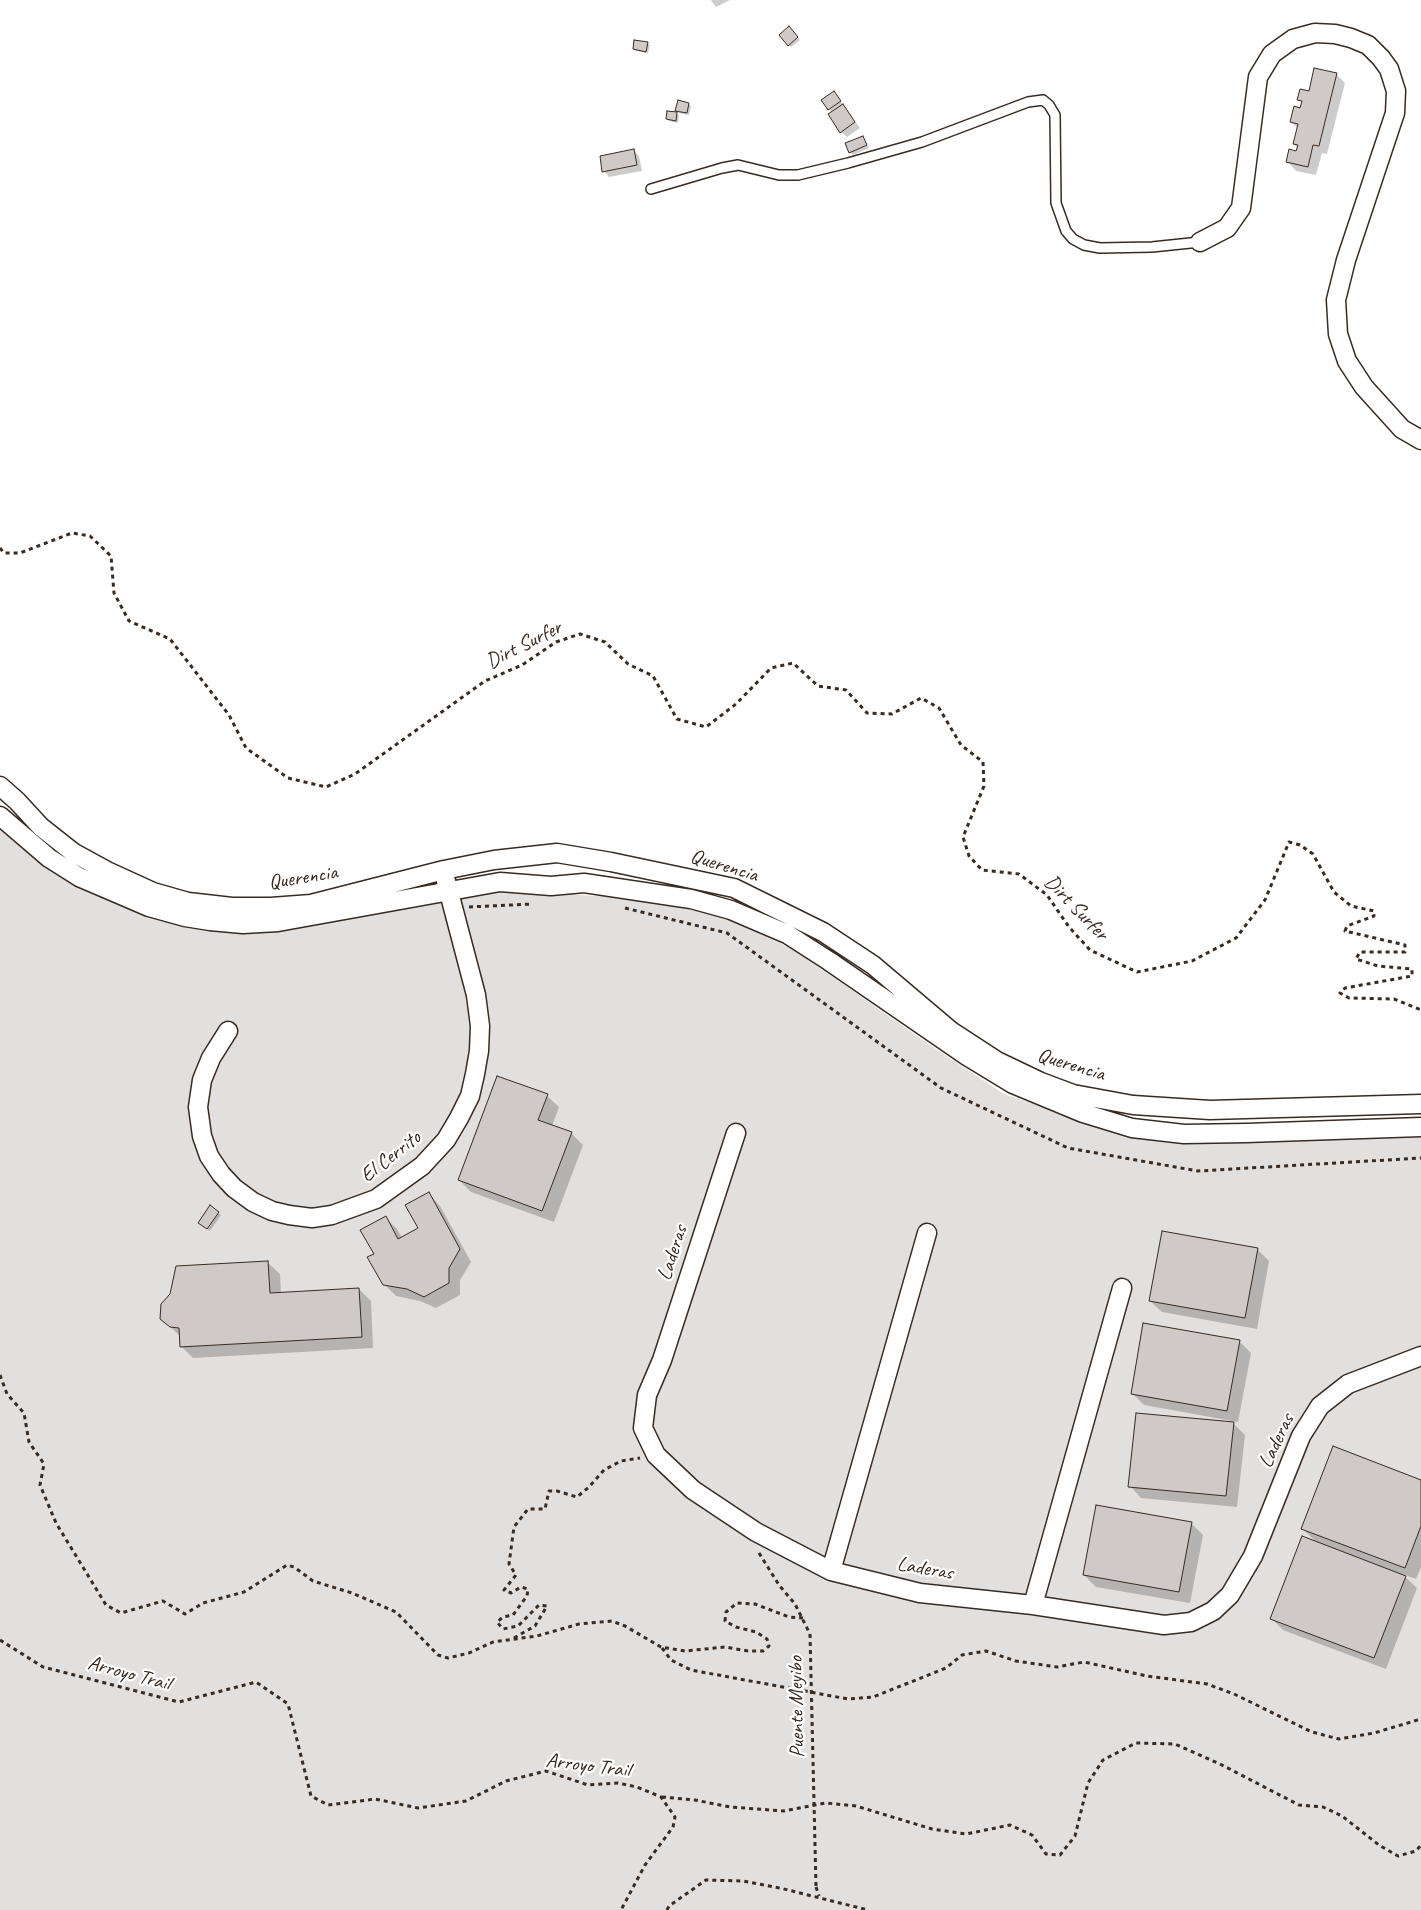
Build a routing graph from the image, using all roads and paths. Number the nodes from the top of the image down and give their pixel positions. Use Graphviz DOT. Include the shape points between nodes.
graph roads {
  1 [pos="651,188"];
  2 [pos="1200,242"];
  3 [pos="1421,440"];
  4 [pos="0,548"];
  5 [pos="0,786"];
  6 [pos="0,816"];
  7 [pos="444,870"];
  8 [pos="451,900"];
  9 [pos="538,903"];
  10 [pos="622,908"];
  11 [pos="1421,1010"];
  12 [pos="228,1030"];
  13 [pos="1015,1078"];
  14 [pos="1421,1104"];
  15 [pos="1421,1127"];
  16 [pos="736,1133"];
  17 [pos="1421,1158"];
  18 [pos="927,1233"];
  19 [pos="1122,1288"];
  20 [pos="1421,1356"];
  21 [pos="0,1375"];
  22 [pos="656,1455"];
  23 [pos="756,1532"];
  24 [pos="831,1571"];
  25 [pos="1033,1605"];
  26 [pos="803,1618"];
  27 [pos="0,1640"];
  28 [pos="511,1640"];
  29 [pos="661,1648"];
  30 [pos="1421,1719"];
  31 [pos="661,1797"];
  32 [pos="1421,1845"];
  33 [pos="819,1897"];
  34 [pos="621,1910"];
  35 [pos="667,1910"];
  36 [pos="868,1910"];
  1 -- 2 [label="lane" via="738,165 779,175 806,173 922,142 1028,102 1043,100 1055,115 1056,203 1066,231 1073,239 1100,248"];
  2 -- 3 [label="street" via="1228,228 1241,208 1258,77 1272,54 1293,39 1315,33 1335,34 1368,45 1389,70 1396,91 1395,113 1346,260 1336,300 1338,334 1347,361 1364,387 1402,428"];
  4 -- 11 [label="path, Dirt Surfer" via="4,553 20,553 72,532 90,536 110,556 114,593 129,621 170,639 230,715 246,748 288,778 326,787 355,774 485,681 522,665 556,642 580,634 605,642 628,664 653,676 677,719 706,727 736,704 771,668 793,663 818,686 846,690 867,713 892,714 921,698 939,708 961,745 983,762 984,786 963,837 969,856 982,870 1019,874 1040,890 1090,950 1137,972 1192,961 1236,938 1265,900 1288,842 1300,844 1313,854 1334,892 1351,906 1374,911 1374,916 1347,926 1344,931 1405,945 1405,952 1360,952 1356,959 1378,966 1412,969 1412,976 1345,988 1340,994 1348,998 1394,1000"];
  5 -- 7 [label="street, Querencia" via="41,827 74,853 153,892 188,902 232,907 311,904"];
  6 -- 8 [label="street, Querencia" via="49,858 79,877 149,907 193,918 243,924 278,922"];
  7 -- 8 [label="street, El Cerrito"];
  7 -- 13 [label="street, Querencia" via="557,853 642,867 734,888 823,932 873,965 951,1031 997,1061"];
  8 -- 9 [label="path"];
  8 -- 12 [label="street, El Cerrito" via="476,995 480,1026 479,1051 470,1096 446,1140 422,1166 376,1199 332,1215 312,1218 289,1215 272,1212 253,1202 221,1174 202,1136 198,1107 202,1080"];
  8 -- 13 [label="street, Querencia" via="500,882 551,886 584,883 691,899 731,910 787,934 967,1056"];
  10 -- 17 [label="path" via="727,933 942,1088 1068,1148 1198,1171"];
  13 -- 14 [label="street, Querencia" via="1073,1094 1133,1105 1210,1110"];
  13 -- 15 [label="street, Querencia" via="1083,1112 1132,1128 1175,1133 1246,1134"];
  16 -- 22 [label="street, Laderas" via="662,1360 647,1395 643,1428"];
  18 -- 24 [label="street"];
  19 -- 25 [label="street"];
  20 -- 25 [label="street, Laderas" via="1348,1384 1320,1406 1301,1436 1253,1556 1230,1595 1213,1611 1190,1622 1164,1625"];
  21 -- 28 [label="path" via="6,1394 24,1413 29,1442 44,1464 40,1486 56,1523 106,1605 121,1614 163,1602 185,1614 203,1603 244,1592 287,1565 313,1580 352,1592 396,1612 438,1655 448,1658 493,1642"];
  22 -- 23 [label="street, Laderas" via="693,1490"];
  22 -- 28 [label="path" via="621,1461 604,1470 577,1497 558,1490 549,1491 546,1509 528,1509 514,1527 509,1564 516,1575 504,1590 511,1594 521,1587 528,1589 513,1615 497,1622 504,1629 518,1626 539,1605 547,1606 535,1626"];
  23 -- 24 [label="street, Laderas"];
  23 -- 26 [label="path, Puente Meyibo" via="759,1553"];
  24 -- 25 [label="street, Laderas" via="920,1593"];
  26 -- 29 [label="path" via="737,1602 726,1612 725,1621 767,1639 768,1646 763,1651 725,1647"];
  26 -- 33 [label="path, Puente Meyibo, bridge" via="810,1634 816,1887"];
  27 -- 31 [label="path, Arroyo Trail" via="43,1667 179,1702 256,1682 288,1704 311,1796 328,1805 375,1799 418,1808 466,1801 506,1781 546,1772 588,1785 618,1783 637,1787"];
  28 -- 29 [label="path" via="579,1624 612,1621"];
  29 -- 30 [label="path" via="671,1660 691,1670 848,1699 873,1697 946,1668 962,1655 986,1651 1016,1661 1057,1667 1084,1662 1146,1676 1207,1684 1312,1732 1339,1739 1374,1734"];
  31 -- 32 [label="path, Arroyo Trail" via="784,1811 826,1803 856,1806 932,1829 966,1834 1010,1825 1032,1835 1046,1854 1060,1855 1075,1836 1088,1783 1103,1760 1136,1743 1174,1744 1299,1805 1323,1807 1342,1816 1398,1856 1416,1851"];
  31 -- 34 [label="path" via="675,1817 673,1827 645,1864"];
  33 -- 35 [label="path" via="743,1882 706,1880"];
  33 -- 36 [label="path"];
}
